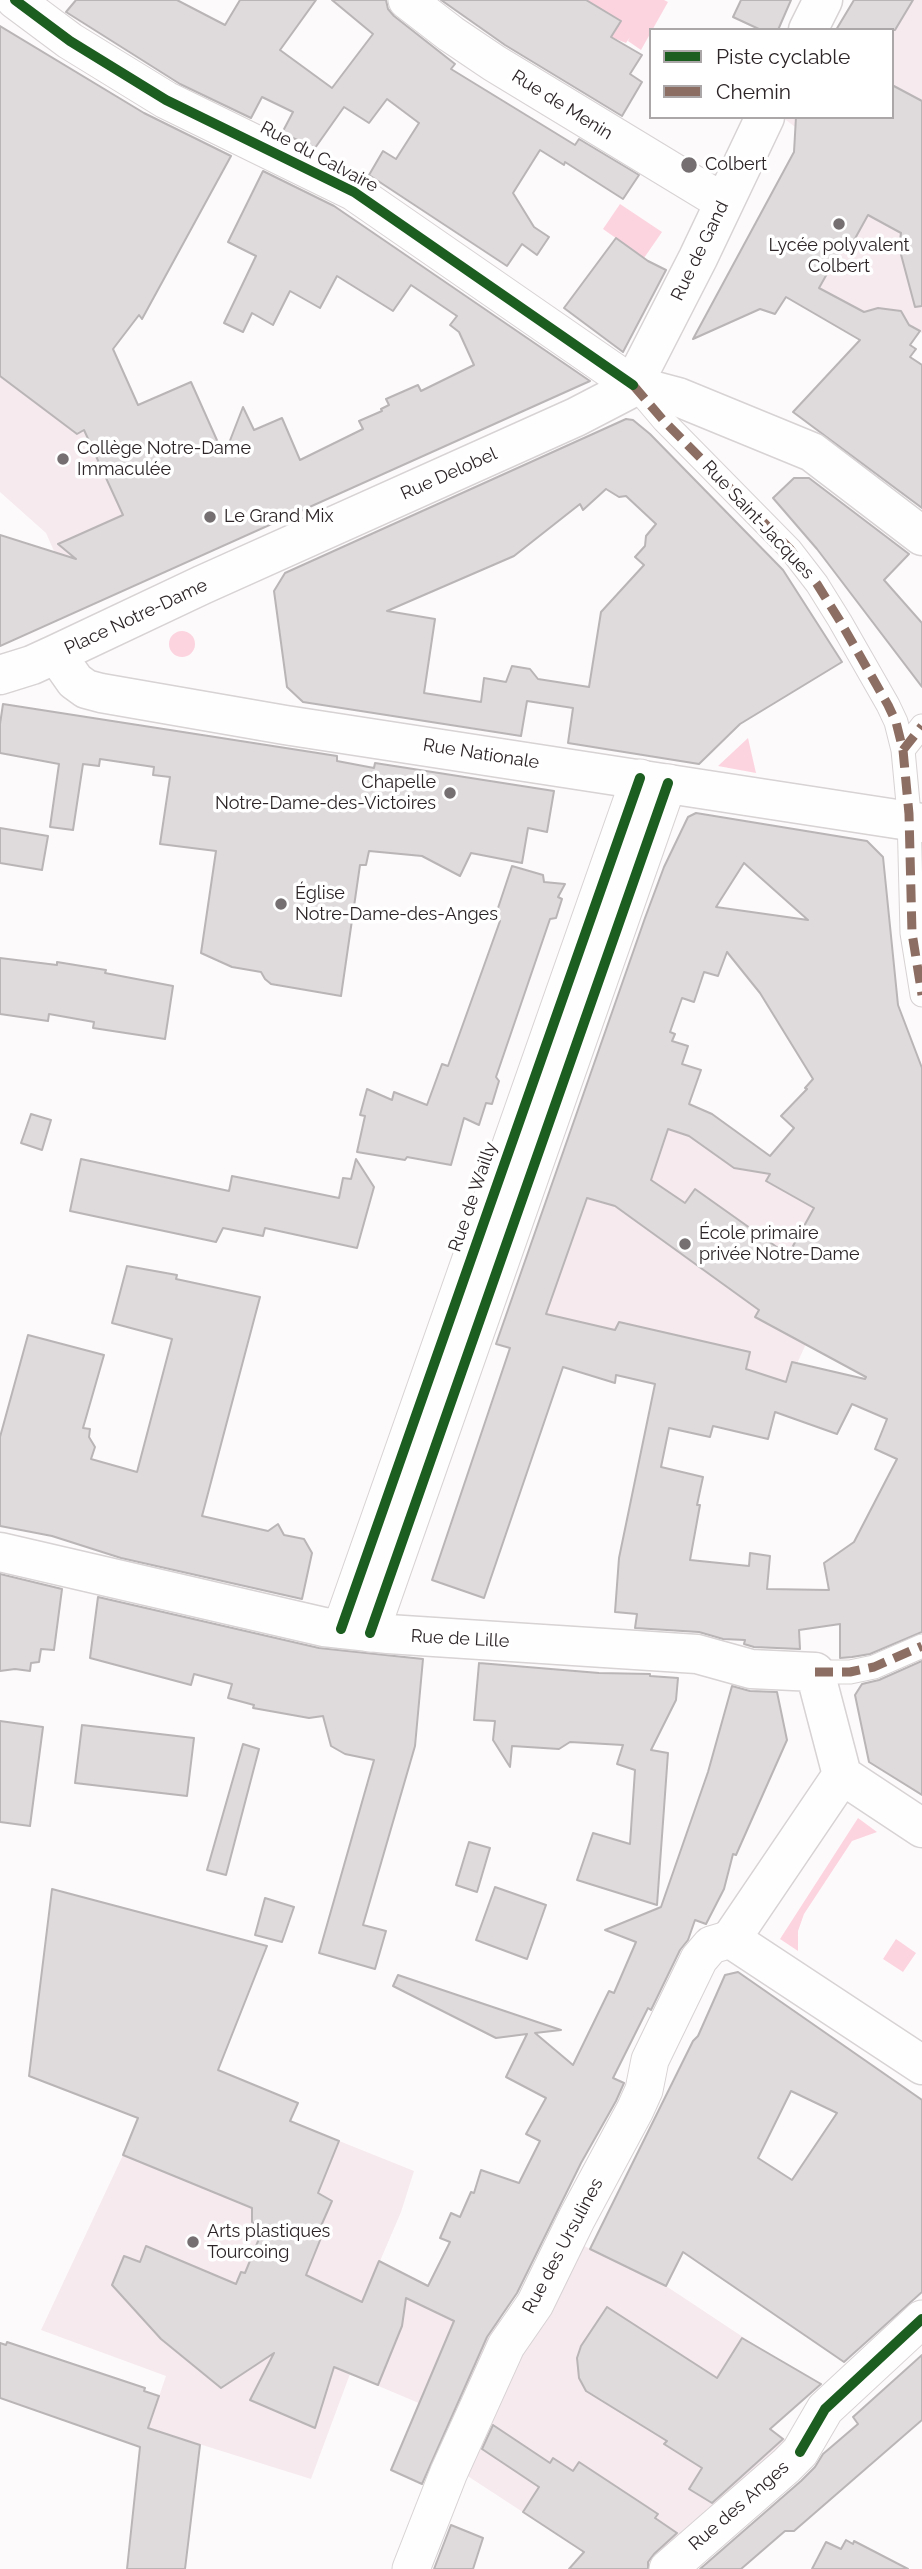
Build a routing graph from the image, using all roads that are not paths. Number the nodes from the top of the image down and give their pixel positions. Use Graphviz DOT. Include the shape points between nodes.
graph roads {
  1 [pos="15,0"];
  2 [pos="407,0"];
  3 [pos="823,0"];
  4 [pos="809,28"];
  5 [pos="764,119"];
  6 [pos="723,202"];
  7 [pos="633,384"];
  8 [pos="922,536"];
  9 [pos="261,559"];
  10 [pos="56,654"];
  11 [pos="5,674"];
  12 [pos="922,726"];
  13 [pos="903,750"];
  14 [pos="654,780"];
  15 [pos="915,822"];
  16 [pos="922,995"];
  17 [pos="0,1552"];
  18 [pos="356,1631"];
  19 [pos="922,1646"];
  20 [pos="815,1672"];
  21 [pos="842,1775"];
  22 [pos="922,1828"];
  23 [pos="731,1939"];
  24 [pos="922,2065"];
  25 [pos="922,2319"];
  26 [pos="411,2569"];
  27 [pos="668,2569"];
  1 -- 7 [label="street, Rue du Calvaire" via="70,41 166,100 354,192"];
  2 -- 6 [label="street, Rue de Menin" via="494,63"];
  3 -- 4 [label="main road"];
  5 -- 6 [label="main road, Rue de Gand"];
  6 -- 7 [label="main road, Rue de Gand"];
  7 -- 8 [label="main road" via="678,397 812,452"];
  7 -- 9 [label="main road, Rue Delobel" via="576,417"];
  7 -- 13 [label="street, Rue Saint-Jacques" via="817,584 888,705"];
  9 -- 10 [label="main road, Place Notre-Dame"];
  10 -- 11 [label="main road, Place Notre-Dame"];
  10 -- 14 [label="main road, Rue Nationale" via="75,681 93,691"];
  12 -- 13 [label="street"];
  13 -- 15 [label="street, Rue Saint-Jacques"];
  14 -- 15 [label="main road, Rue Nationale"];
  14 -- 18 [label="street, Rue de Wailly"];
  15 -- 16 [label="street, Rue Saint-Jacques" via="912,933"];
  17 -- 18 [label="main road, Rue de Lille" via="280,1619"];
  18 -- 20 [label="main road, Rue de Lille" via="697,1654 751,1669"];
  19 -- 20 [label="street, Rue de Lille" via="874,1667"];
  20 -- 21 [label="main road"];
  21 -- 22 [label="main road"];
  21 -- 23 [label="main road"];
  23 -- 24 [label="main road"];
  23 -- 26 [label="street, Rue des Ursulines" via="712,1945 699,1959 650,2060 635,2110 535,2304 506,2346"];
  25 -- 27 [label="street, Rue des Anges" via="825,2409 800,2452 786,2466"];
}
